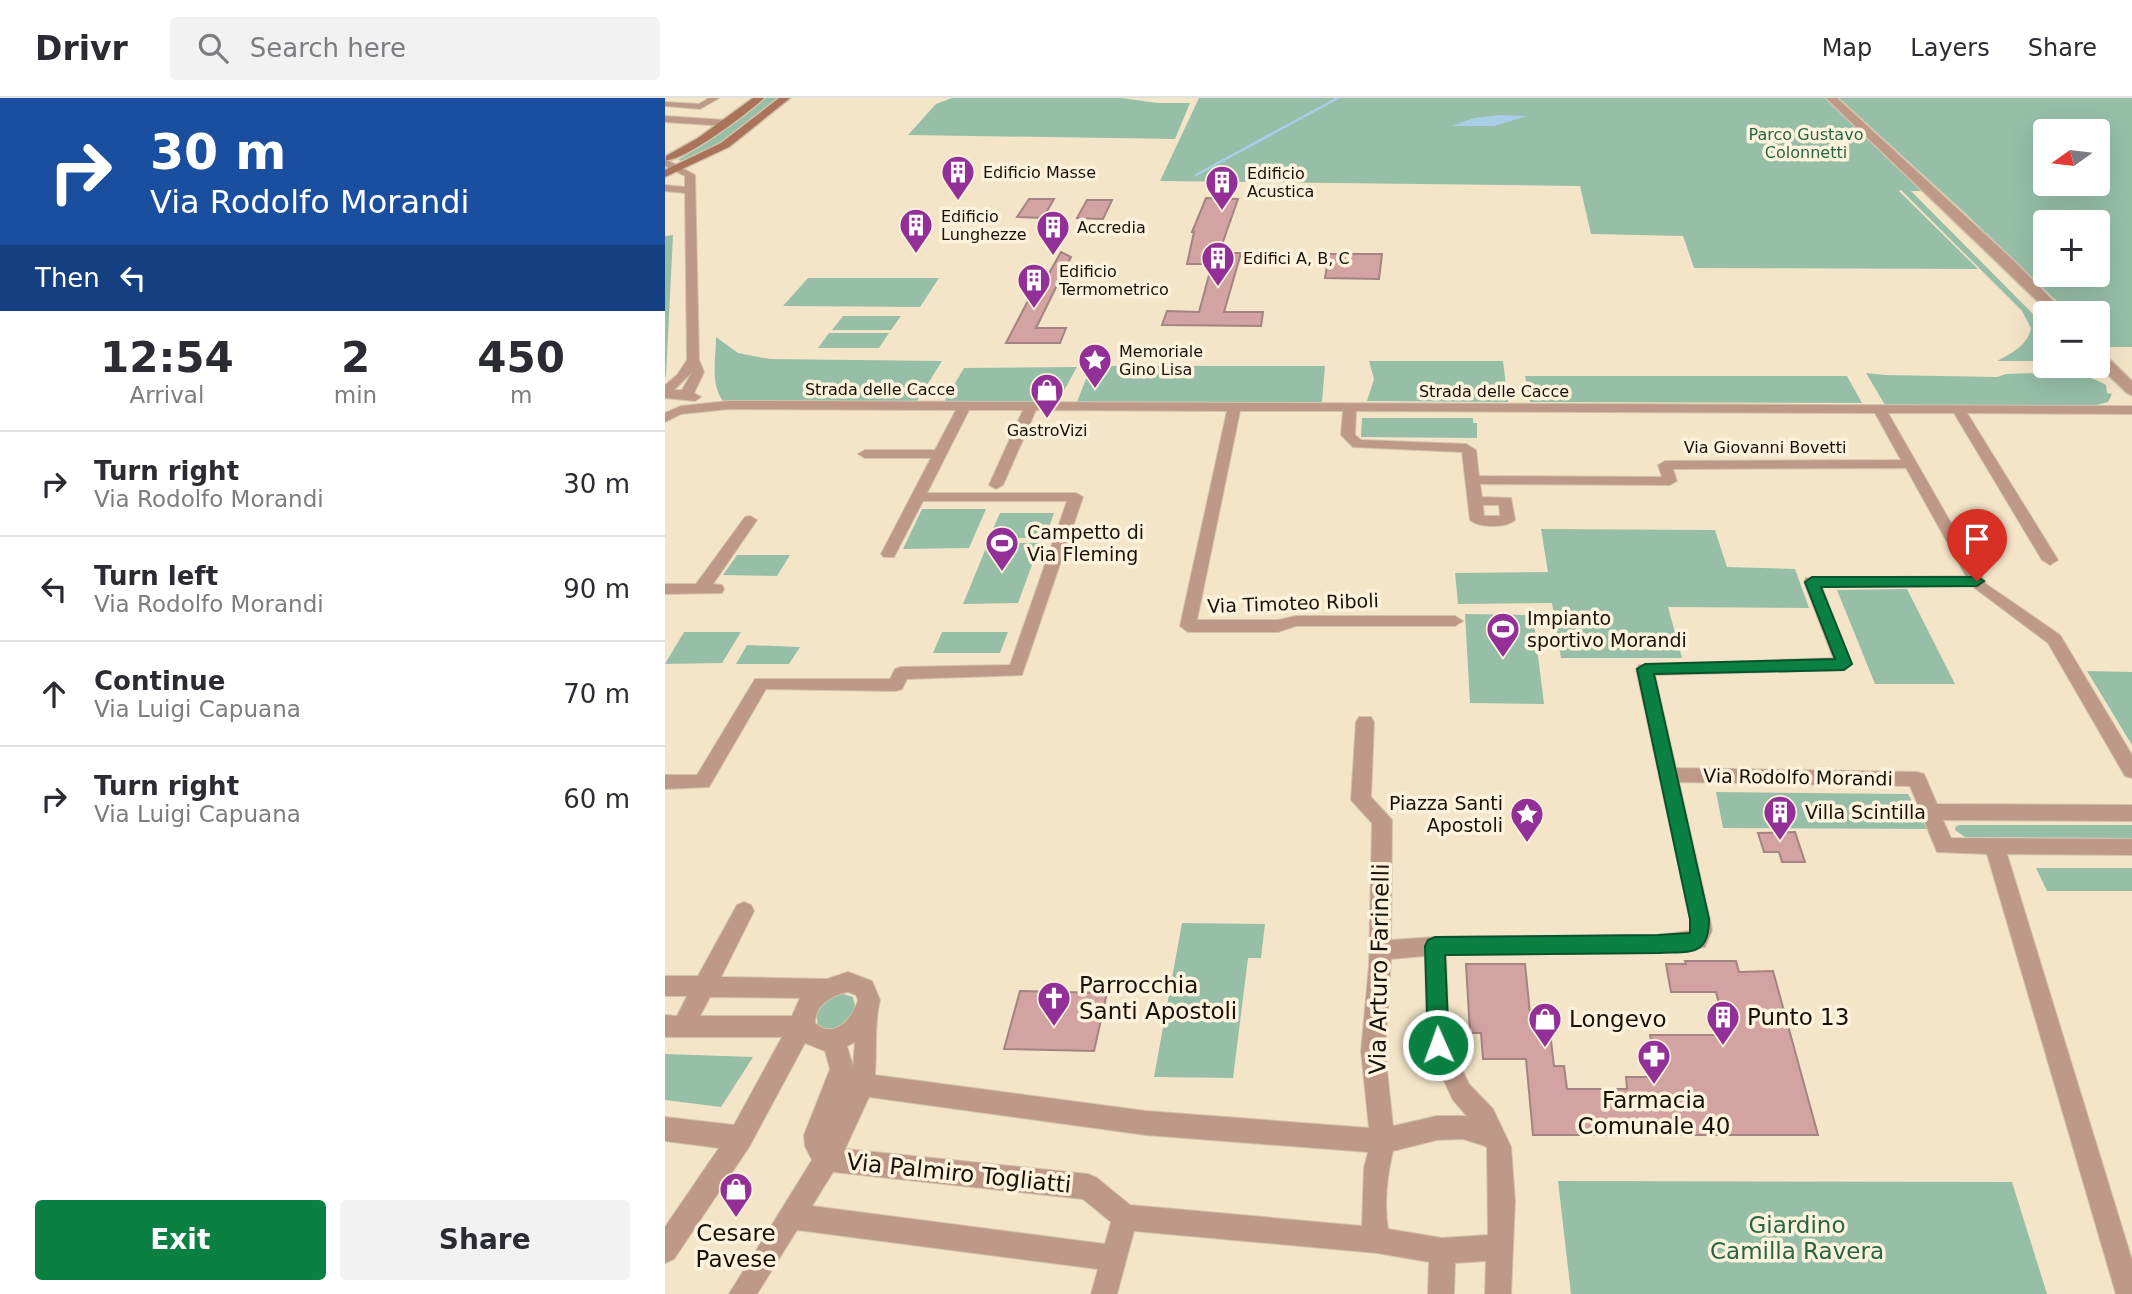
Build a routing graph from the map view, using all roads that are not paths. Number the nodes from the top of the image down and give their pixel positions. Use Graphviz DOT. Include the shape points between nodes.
graph roads {
  1 [pos="715,98"];
  2 [pos="759,98"];
  3 [pos="785,98"];
  4 [pos="1831,98"];
  5 [pos="665,104"];
  6 [pos="665,119"];
  7 [pos="725,123"];
  8 [pos="665,161"];
  9 [pos="671,169"];
  10 [pos="665,174"];
  11 [pos="665,188"];
  12 [pos="690,190"];
  13 [pos="2046,301"];
  14 [pos="693,360"];
  15 [pos="2110,368"];
  16 [pos="2132,390"];
  17 [pos="665,392"];
  18 [pos="687,395"];
  19 [pos="2132,404"];
  20 [pos="729,405"];
  21 [pos="964,407"];
  22 [pos="1031,407"];
  23 [pos="2107,407"];
  24 [pos="1234,408"];
  25 [pos="1350,408"];
  26 [pos="1879,409"];
  27 [pos="1958,409"];
  28 [pos="2132,410"];
  29 [pos="672,414"];
  30 [pos="865,454"];
  31 [pos="941,454"];
  32 [pos="1910,464"];
  33 [pos="1474,480"];
  34 [pos="996,485"];
  35 [pos="918,496"];
  36 [pos="1475,501"];
  37 [pos="750,520"];
  38 [pos="889,554"];
  39 [pos="2050,559"];
  40 [pos="1977,581"];
  41 [pos="665,589"];
  42 [pos="1455,621"];
  43 [pos="1365,722"];
  44 [pos="2132,771"];
  45 [pos="1669,775"];
  46 [pos="665,782"];
  47 [pos="1930,812"];
  48 [pos="2132,813"];
  49 [pos="1994,846"];
  50 [pos="2132,847"];
  51 [pos="744,911"];
  52 [pos="1435,946"];
  53 [pos="1379,951"];
  54 [pos="665,986"];
  55 [pos="704,987"];
  56 [pos="825,988"];
  57 [pos="863,1020"];
  58 [pos="674,1026"];
  59 [pos="803,1027"];
  60 [pos="834,1040"];
  61 [pos="863,1084"];
  62 [pos="665,1129"];
  63 [pos="1494,1136"];
  64 [pos="740,1138"];
  65 [pos="1383,1141"];
  66 [pos="827,1159"];
  67 [pos="792,1216"];
  68 [pos="1125,1217"];
  69 [pos="1377,1240"];
  70 [pos="1499,1247"];
  71 [pos="665,1251"];
  72 [pos="1442,1251"];
  73 [pos="1113,1258"];
  74 [pos="742,1294"];
  75 [pos="1104,1294"];
  76 [pos="1441,1294"];
  77 [pos="1498,1294"];
  78 [pos="2129,1294"];
  1 -- 5 [label="street" via="700,107"];
  2 -- 7 [label="main road"];
  3 -- 9 [label="main road" via="725,145"];
  4 -- 13 [label="street"];
  6 -- 7 [label="street"];
  7 -- 8 [label="main road"];
  8 -- 9 [label="street"];
  9 -- 10 [label="main road"];
  9 -- 12 [label="street" via="690,175"];
  11 -- 12 [label="street"];
  12 -- 14 [label="street"];
  14 -- 17 [label="street"];
  14 -- 18 [label="street" via="698,373"];
  15 -- 16 [label="street"];
  17 -- 18 [label="street, Strada delle Cacce"];
  18 -- 20 [label="street, Strada delle Cacce"];
  18 -- 29 [label="street, Strada delle Cacce" via="688,402"];
  19 -- 23 [label="street, Strada delle Cacce"];
  20 -- 21 [label="street, Strada delle Cacce"];
  20 -- 29 [label="street, Strada delle Cacce"];
  21 -- 22 [label="street, Strada delle Cacce"];
  21 -- 31 [label="street"];
  22 -- 24 [label="street, Strada delle Cacce"];
  22 -- 34 [label="street"];
  23 -- 27 [label="street, Strada delle Cacce"];
  23 -- 28 [label="street, Strada delle Cacce"];
  24 -- 25 [label="street, Strada delle Cacce"];
  24 -- 42 [label="street, Via Timoteo Riboli" via="1188,626"];
  25 -- 26 [label="street, Strada delle Cacce"];
  25 -- 33 [label="street" via="1348,435 1353,442 1375,447 1465,448 1471,453"];
  26 -- 27 [label="street, Strada delle Cacce"];
  26 -- 32 [label="street"];
  27 -- 39 [label="street"];
  30 -- 31 [label="street"];
  31 -- 35 [label="street"];
  32 -- 33 [label="street, Via Giovanni Bovetti" via="1665,465 1670,481"];
  32 -- 40 [label="street"];
  33 -- 36 [label="street"];
  35 -- 38 [label="street"];
  35 -- 46 [label="street" via="1076,497 1016,671 901,673 895,685 761,682 702,782"];
  37 -- 41 [label="street" via="708,589"];
  40 -- 44 [label="street" via="2054,639"];
  40 -- 45 [label="street" via="1812,582 1844,664 1645,669"];
  43 -- 53 [label="street, Via Arturo Farinelli" via="1361,800 1382,820"];
  45 -- 47 [label="street, Via Rodolfo Morandi" via="1917,779"];
  45 -- 52 [label="street" via="1700,919 1697,940"];
  47 -- 48 [label="street"];
  47 -- 49 [label="street, Via Rodolfo Morandi" via="1944,846"];
  49 -- 50 [label="street, Via Rodolfo Morandi"];
  49 -- 78 [label="street"];
  51 -- 55 [label="street"];
  52 -- 53 [label="street"];
  52 -- 63 [label="street" via="1438,1045 1461,1092"];
  53 -- 65 [label="street, Via Arturo Farinelli" via="1373,1051"];
  54 -- 55 [label="street"];
  55 -- 56 [label="street"];
  55 -- 58 [label="street"];
  56 -- 57 [label="street" via="848,982 864,988 869,1000"];
  56 -- 59 [label="street" via="804,1011"];
  57 -- 60 [label="street"];
  57 -- 61 [label="street" via="867,1033"];
  58 -- 59 [label="street"];
  59 -- 60 [label="street" via="819,1041"];
  59 -- 64 [label="street"];
  60 -- 66 [label="street, Via Palmiro Togliatti" via="842,1069 816,1135 817,1146"];
  61 -- 65 [label="street" via="1146,1122"];
  61 -- 66 [label="street"];
  62 -- 64 [label="street"];
  63 -- 65 [label="street" via="1463,1127 1437,1128"];
  63 -- 70 [label="street" via="1501,1158"];
  64 -- 71 [label="street"];
  65 -- 69 [label="street, Via Arturo Farinelli" via="1373,1215"];
  66 -- 67 [label="street"];
  66 -- 68 [label="street, Via Palmiro Togliatti" via="1088,1187"];
  67 -- 73 [label="street"];
  67 -- 74 [label="street"];
  68 -- 69 [label="street"];
  68 -- 73 [label="street"];
  69 -- 72 [label="street"];
  70 -- 72 [label="street"];
  70 -- 77 [label="street"];
  72 -- 76 [label="street"];
  73 -- 75 [label="street"];
}
